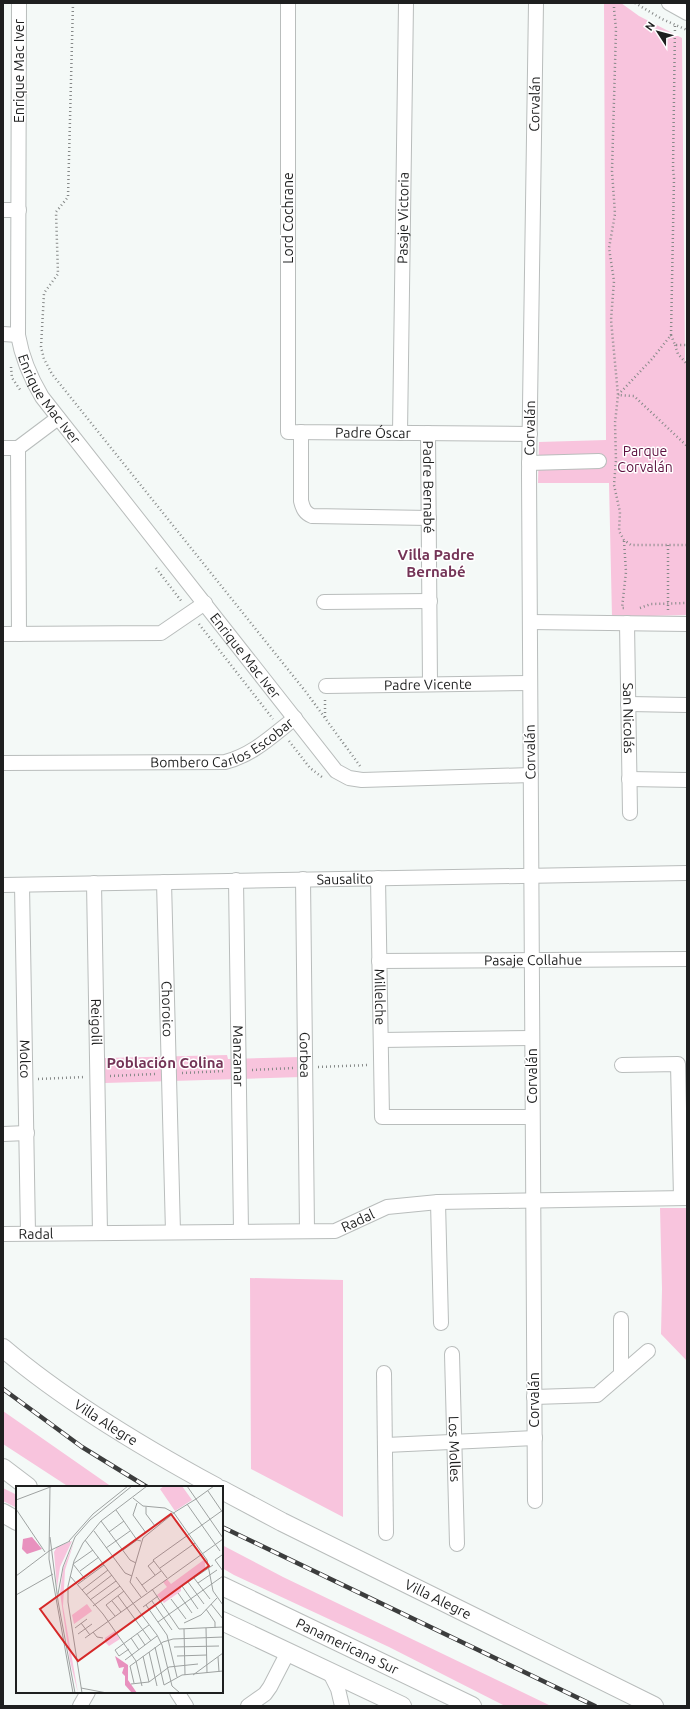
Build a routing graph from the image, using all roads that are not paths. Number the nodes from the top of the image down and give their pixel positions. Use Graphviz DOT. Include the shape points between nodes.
graph roads {
  1 [pos="19,3"];
  2 [pos="288,3"];
  3 [pos="406,3"];
  4 [pos="536,3"];
  5 [pos="669,3"];
  6 [pos="687,13"];
  7 [pos="3,210"];
  8 [pos="19,210"];
  9 [pos="3,334"];
  10 [pos="18,335"];
  11 [pos="58,418"];
  12 [pos="295,432"];
  13 [pos="400,433"];
  14 [pos="428,433"];
  15 [pos="530,434"];
  16 [pos="3,448"];
  17 [pos="18,448"];
  18 [pos="599,461"];
  19 [pos="529,463"];
  20 [pos="429,518"];
  21 [pos="430,601"];
  22 [pos="324,602"];
  23 [pos="205,603"];
  24 [pos="530,622"];
  25 [pos="627,623"];
  26 [pos="687,624"];
  27 [pos="3,634"];
  28 [pos="19,634"];
  29 [pos="530,683"];
  30 [pos="430,684"];
  31 [pos="326,686"];
  32 [pos="628,704"];
  33 [pos="687,705"];
  34 [pos="295,718"];
  35 [pos="3,763"];
  36 [pos="531,775"];
  37 [pos="629,779"];
  38 [pos="687,780"];
  39 [pos="630,813"];
  40 [pos="687,873"];
  41 [pos="531,874"];
  42 [pos="378,878"];
  43 [pos="303,879"];
  44 [pos="236,880"];
  45 [pos="164,882"];
  46 [pos="94,883"];
  47 [pos="3,885"];
  48 [pos="22,885"];
  49 [pos="687,959"];
  50 [pos="531,960"];
  51 [pos="379,961"];
  52 [pos="532,1038"];
  53 [pos="381,1040"];
  54 [pos="622,1065"];
  55 [pos="532,1117"];
  56 [pos="26,1133"];
  57 [pos="3,1134"];
  58 [pos="684,1198"];
  59 [pos="532,1200"];
  60 [pos="438,1202"];
  61 [pos="307,1230"];
  62 [pos="173,1232"];
  63 [pos="241,1232"];
  64 [pos="28,1233"];
  65 [pos="100,1233"];
  66 [pos="3,1234"];
  67 [pos="621,1319"];
  68 [pos="441,1323"];
  69 [pos="3,1348"];
  70 [pos="648,1351"];
  71 [pos="452,1354"];
  72 [pos="384,1373"];
  73 [pos="621,1374"];
  74 [pos="534,1397"];
  75 [pos="534,1438"];
  76 [pos="455,1442"];
  77 [pos="386,1445"];
  78 [pos="3,1468"];
  79 [pos="3,1479"];
  80 [pos="17,1486"];
  81 [pos="27,1486"];
  82 [pos="214,1486"];
  83 [pos="223,1491"];
  84 [pos="534,1501"];
  85 [pos="3,1513"];
  86 [pos="16,1520"];
  87 [pos="386,1532"];
  88 [pos="457,1544"];
  89 [pos="223,1586"];
  90 [pos="223,1621"];
  91 [pos="288,1652"];
  92 [pos="329,1671"];
  93 [pos="87,1693"];
  94 [pos="178,1693"];
  95 [pos="394,1705"];
  96 [pos="80,1706"];
  97 [pos="186,1706"];
  98 [pos="248,1706"];
  99 [pos="342,1706"];
  100 [pos="472,1706"];
  101 [pos="654,1706"];
  1 -- 8 [label="street, Enrique Mac Iver"];
  2 -- 12 [label="street, Lord Cochrane"];
  3 -- 13 [label="street, Pasaje Victoria"];
  4 -- 15 [label="street, Corvalán"];
  5 -- 6 [label="street"];
  7 -- 8 [label="street"];
  8 -- 10 [label="street, Enrique Mac Iver"];
  9 -- 10 [label="street"];
  10 -- 11 [label="street, Enrique Mac Iver" via="29,373 42,397"];
  11 -- 17 [label="street"];
  11 -- 23 [label="street, Enrique Mac Iver"];
  12 -- 13 [label="street, Padre Óscar"];
  12 -- 20 [label="street, Lord Cochrane" via="300,501 307,514"];
  13 -- 14 [label="street, Padre Óscar"];
  14 -- 15 [label="street, Padre Óscar"];
  14 -- 20 [label="street, Padre Bernabé"];
  15 -- 19 [label="street, Corvalán"];
  16 -- 17 [label="street"];
  17 -- 28 [label="street"];
  18 -- 19 [label="street"];
  19 -- 24 [label="street, Corvalán"];
  20 -- 21 [label="street, Padre Bernabé"];
  21 -- 22 [label="street"];
  21 -- 30 [label="street, Padre Bernabé"];
  23 -- 28 [label="street" via="161,633"];
  23 -- 34 [label="street, Enrique Mac Iver"];
  24 -- 25 [label="street"];
  24 -- 29 [label="street, Corvalán"];
  25 -- 26 [label="street"];
  25 -- 32 [label="street, San Nicolás"];
  27 -- 28 [label="street"];
  29 -- 30 [label="street, Padre Vicente"];
  29 -- 36 [label="street, Corvalán"];
  30 -- 31 [label="street, Padre Vicente"];
  32 -- 33 [label="street"];
  32 -- 37 [label="street, San Nicolás"];
  34 -- 35 [label="street, Bombero Carlos Escobar" via="253,751 225,762"];
  34 -- 36 [label="street, Bombero Carlos Escobar" via="336,770 355,780"];
  36 -- 41 [label="street, Corvalán"];
  37 -- 38 [label="street"];
  37 -- 39 [label="street, San Nicolás"];
  40 -- 41 [label="street, Sausalito"];
  41 -- 42 [label="street, Sausalito"];
  41 -- 50 [label="street, Corvalán"];
  42 -- 43 [label="street, Sausalito"];
  42 -- 51 [label="street, Millelche"];
  43 -- 44 [label="street, Sausalito"];
  43 -- 61 [label="street, Gorbea"];
  44 -- 45 [label="street, Sausalito"];
  44 -- 63 [label="street, Manzanar"];
  45 -- 46 [label="street, Sausalito"];
  45 -- 62 [label="street, Choroico"];
  46 -- 48 [label="street, Sausalito"];
  46 -- 65 [label="street, Reigolil"];
  47 -- 48 [label="street, Sausalito"];
  48 -- 56 [label="street, Molco"];
  49 -- 50 [label="street, Pasaje Collahue"];
  50 -- 51 [label="street, Pasaje Collahue"];
  50 -- 52 [label="street, Corvalán"];
  51 -- 53 [label="street, Millelche"];
  52 -- 53 [label="street"];
  52 -- 55 [label="street, Corvalán"];
  53 -- 55 [label="street, Millelche" via="382,1117"];
  54 -- 58 [label="street" via="678,1064 680,1179"];
  55 -- 59 [label="street, Corvalán"];
  56 -- 57 [label="street"];
  56 -- 64 [label="street, Molco"];
  58 -- 59 [label="street, Radal"];
  59 -- 60 [label="street, Radal"];
  59 -- 74 [label="street, Corvalán"];
  60 -- 61 [label="street, Radal" via="387,1207 335,1231"];
  60 -- 68 [label="street"];
  61 -- 63 [label="street, Radal"];
  62 -- 63 [label="street, Radal"];
  62 -- 65 [label="street, Radal"];
  64 -- 65 [label="street, Radal"];
  64 -- 66 [label="street, Radal"];
  67 -- 73 [label="street"];
  69 -- 82 [label="main road, Villa Alegre" via="91,1412 155,1453"];
  70 -- 73 [label="street"];
  71 -- 76 [label="street, Los Molles"];
  72 -- 77 [label="street"];
  73 -- 74 [label="street" via="598,1394"];
  74 -- 75 [label="street, Corvalán"];
  75 -- 76 [label="street"];
  75 -- 84 [label="street, Corvalán"];
  76 -- 77 [label="street"];
  76 -- 88 [label="street, Los Molles"];
  77 -- 87 [label="street"];
  78 -- 81 [label="main road"];
  79 -- 80 [label="main road"];
  83 -- 101 [label="main road, Villa Alegre"];
  85 -- 86 [label="main road"];
  89 -- 100 [label="main road, Panamericana Sur"];
  90 -- 91 [label="main road"];
  91 -- 92 [label="main road"];
  91 -- 98 [label="street" via="270,1687"];
  92 -- 95 [label="main road"];
  92 -- 99 [label="street" via="338,1689"];
  93 -- 96 [label="street"];
  94 -- 97 [label="street"];
}
